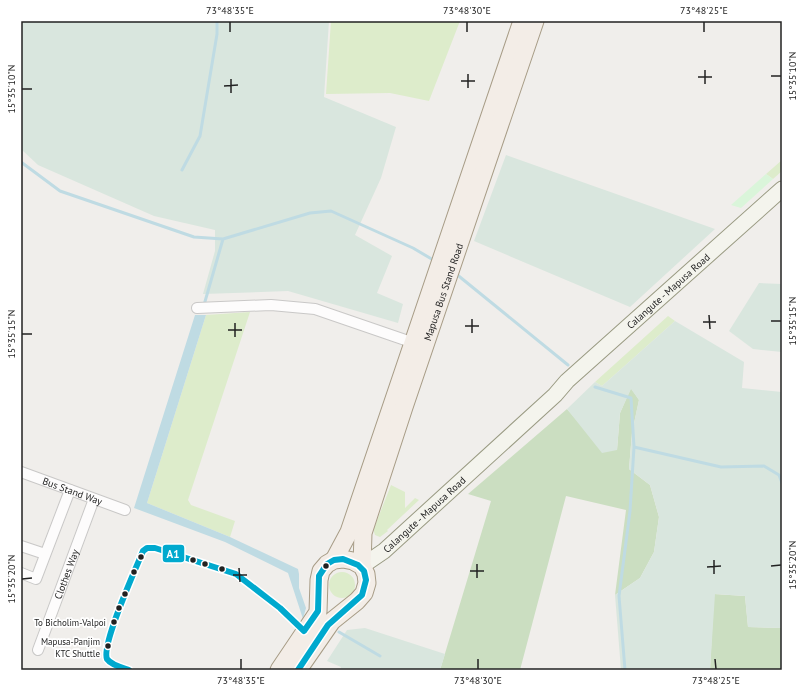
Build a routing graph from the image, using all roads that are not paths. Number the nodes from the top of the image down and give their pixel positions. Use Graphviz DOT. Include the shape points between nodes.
graph roads {
  1 [pos="522,21"];
  2 [pos="535,21"];
  3 [pos="782,189"];
  4 [pos="782,201"];
  5 [pos="197,308"];
  6 [pos="414,343"];
  7 [pos="555,395"];
  8 [pos="21,472"];
  9 [pos="70,490"];
  10 [pos="94,499"];
  11 [pos="124,510"];
  12 [pos="21,546"];
  13 [pos="45,554"];
  14 [pos="334,560"];
  15 [pos="362,566"];
  16 [pos="21,573"];
  17 [pos="319,589"];
  18 [pos="350,605"];
  19 [pos="38,650"];
  20 [pos="279,670"];
  21 [pos="298,670"];
  1 -- 6 [label="main road, Mapusa Bus Stand Road"];
  2 -- 15 [label="main road, Mapusa Bus Stand Road" via="363,533"];
  3 -- 7 [label="main road, Calangute - Mapusa Road" via="567,381"];
  4 -- 7 [label="main road, Calangute - Mapusa Road" via="572,387"];
  5 -- 6 [label="street" via="271,304 315,309"];
  6 -- 14 [label="main road, Mapusa Bus Stand Road" via="349,532"];
  7 -- 15 [label="main road, Calangute - Mapusa Road" via="384,551"];
  8 -- 9 [label="street, Bus Stand Way"];
  9 -- 10 [label="street, Bus Stand Way"];
  9 -- 13 [label="street"];
  10 -- 11 [label="street, Bus Stand Way"];
  10 -- 19 [label="street, Clothes Way"];
  12 -- 13 [label="street"];
  13 -- 16 [label="street" via="36,579"];
  14 -- 15 [label="main road" via="353,561"];
  14 -- 17 [label="main road" via="321,571"];
  15 -- 18 [label="main road" via="367,583 364,593"];
  17 -- 18 [label="main road" via="328,601 343,606"];
  17 -- 20 [label="main road" via="318,612"];
  18 -- 21 [label="main road" via="332,621"];
}
